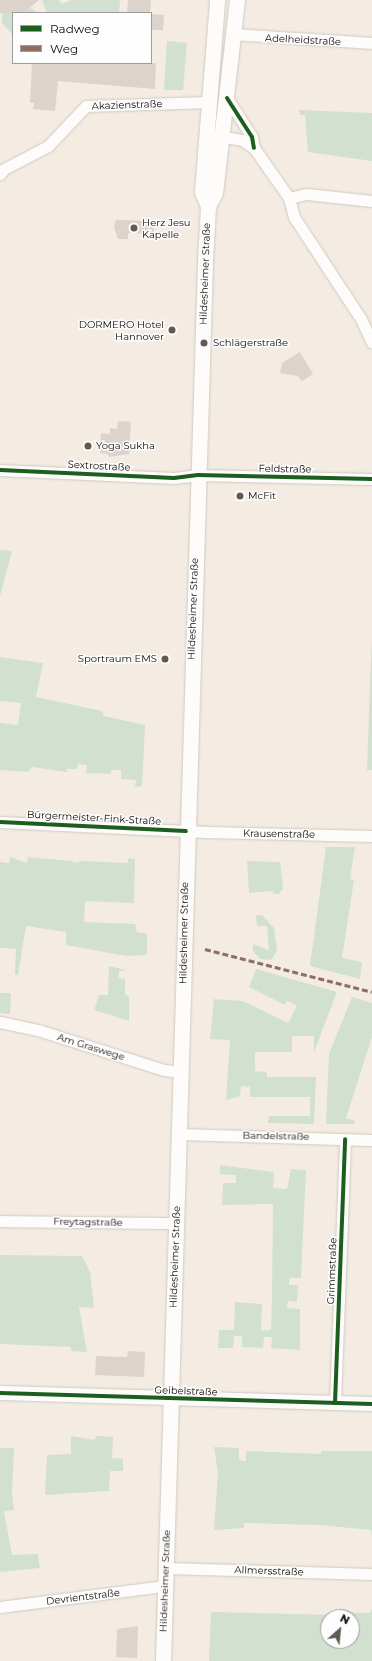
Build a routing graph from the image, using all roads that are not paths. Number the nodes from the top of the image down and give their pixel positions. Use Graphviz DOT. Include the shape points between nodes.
graph roads {
  1 [pos="217,0"];
  2 [pos="237,0"];
  3 [pos="234,34"];
  4 [pos="372,43"];
  5 [pos="227,98"];
  6 [pos="208,102"];
  7 [pos="205,135"];
  8 [pos="222,136"];
  9 [pos="254,148"];
  10 [pos="0,174"];
  11 [pos="289,198"];
  12 [pos="372,201"];
  13 [pos="208,206"];
  14 [pos="361,319"];
  15 [pos="372,320"];
  16 [pos="372,343"];
  17 [pos="0,470"];
  18 [pos="198,475"];
  19 [pos="372,479"];
  20 [pos="0,822"];
  21 [pos="186,831"];
  22 [pos="372,836"];
  23 [pos="0,1022"];
  24 [pos="181,1072"];
  25 [pos="179,1134"];
  26 [pos="345,1139"];
  27 [pos="372,1140"];
  28 [pos="0,1221"];
  29 [pos="176,1223"];
  30 [pos="0,1393"];
  31 [pos="171,1398"];
  32 [pos="335,1403"];
  33 [pos="372,1404"];
  34 [pos="166,1568"];
  35 [pos="372,1574"];
  36 [pos="165,1586"];
  37 [pos="0,1607"];
  38 [pos="162,1661"];
  1 -- 6 [label="main road, Hildesheimer Straße"];
  2 -- 3 [label="main road, Hildesheimer Straße"];
  3 -- 4 [label="street, Adelheidstraße"];
  3 -- 5 [label="main road, Hildesheimer Straße"];
  5 -- 8 [label="main road, Hildesheimer Straße"];
  5 -- 9 [label="street" via="252,138"];
  6 -- 7 [label="main road, Hildesheimer Straße"];
  6 -- 10 [label="street, Akazienstraße" via="86,106 48,146 4,169"];
  7 -- 8 [label="street"];
  7 -- 13 [label="main road, Hildesheimer Straße" via="202,192"];
  8 -- 9 [label="street" via="242,140"];
  8 -- 13 [label="main road, Hildesheimer Straße" via="215,193"];
  9 -- 11 [label="street"];
  11 -- 12 [label="street" via="307,194"];
  11 -- 14 [label="street" via="294,217"];
  13 -- 18 [label="main road, Hildesheimer Straße"];
  14 -- 15 [label="street"];
  14 -- 16 [label="street"];
  17 -- 18 [label="street, Sextrostraße" via="132,476"];
  18 -- 19 [label="street, Feldstraße"];
  18 -- 21 [label="main road, Hildesheimer Straße"];
  20 -- 21 [label="street, Bürgermeister-Fink-Straße"];
  21 -- 22 [label="street, Krausenstraße"];
  21 -- 24 [label="main road, Hildesheimer Straße"];
  23 -- 24 [label="street, Am Graswege"];
  24 -- 25 [label="main road, Hildesheimer Straße"];
  25 -- 26 [label="street, Bandelstraße"];
  25 -- 29 [label="main road, Hildesheimer Straße"];
  26 -- 27 [label="street, Bandelstraße"];
  26 -- 32 [label="street, Grimmstraße"];
  28 -- 29 [label="street, Freytagstraße"];
  29 -- 31 [label="main road, Hildesheimer Straße"];
  30 -- 31 [label="street, Geibelstraße"];
  31 -- 32 [label="street, Geibelstraße"];
  31 -- 34 [label="main road, Hildesheimer Straße"];
  32 -- 33 [label="street, Geibelstraße"];
  34 -- 35 [label="street, Allmersstraße"];
  34 -- 36 [label="main road, Hildesheimer Straße"];
  36 -- 37 [label="street, Devrientstraße"];
  36 -- 38 [label="main road, Hildesheimer Straße"];
}
